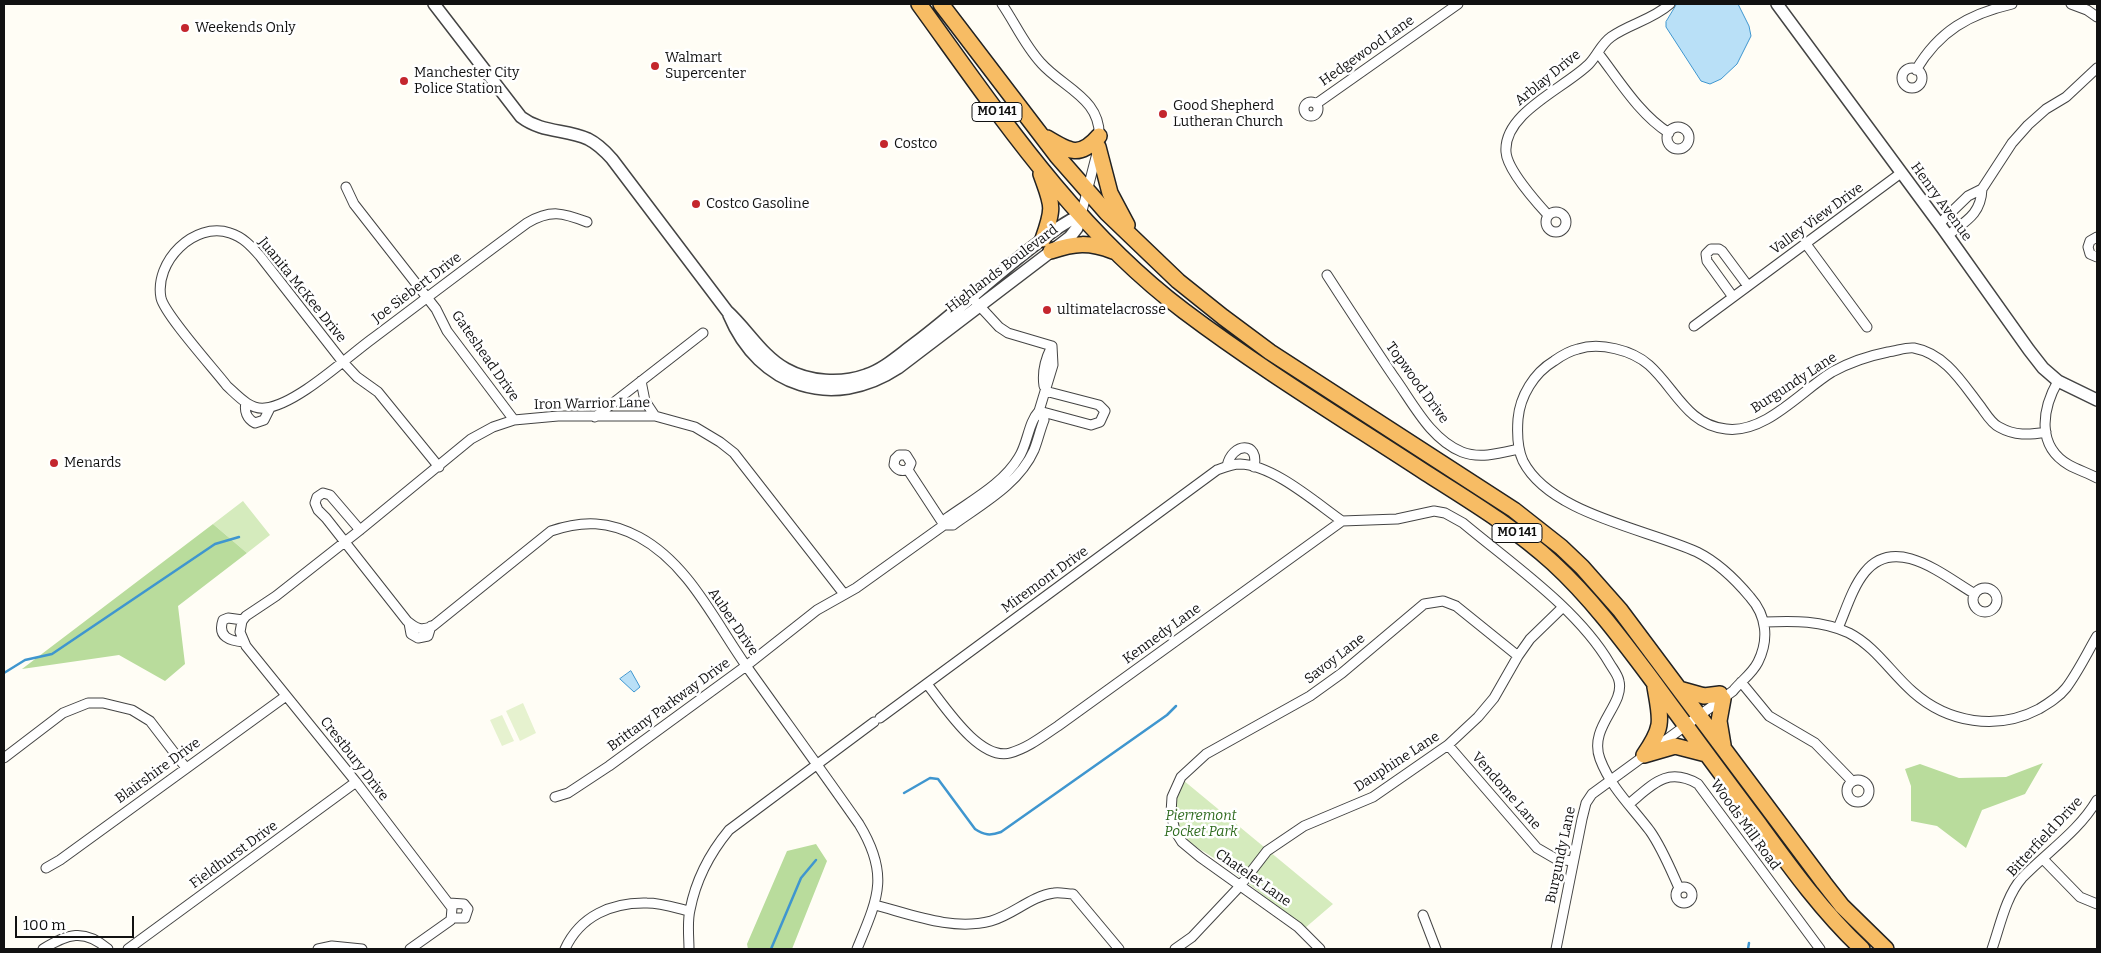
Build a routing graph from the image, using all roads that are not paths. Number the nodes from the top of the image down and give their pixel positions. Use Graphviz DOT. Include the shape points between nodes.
graph roads {
  1 [pos="434,4"];
  2 [pos="919,4"];
  3 [pos="941,4"];
  4 [pos="1002,4"];
  5 [pos="1458,4"];
  6 [pos="1670,4"];
  7 [pos="1777,4"];
  8 [pos="2012,4"];
  9 [pos="2071,4"];
  10 [pos="2097,17"];
  11 [pos="1598,53"];
  12 [pos="2097,68"];
  13 [pos="1916,70"];
  14 [pos="1316,104"];
  15 [pos="1038,133"];
  16 [pos="1668,133"];
  17 [pos="1099,141"];
  18 [pos="1038,165"];
  19 [pos="1901,173"];
  20 [pos="346,187"];
  21 [pos="1982,189"];
  22 [pos="1088,192"];
  23 [pos="1107,213"];
  24 [pos="1081,215"];
  25 [pos="1548,215"];
  26 [pos="587,222"];
  27 [pos="1939,224"];
  28 [pos="1948,235"];
  29 [pos="2097,237"];
  30 [pos="1138,243"];
  31 [pos="1806,244"];
  32 [pos="1047,245"];
  33 [pos="1117,253"];
  34 [pos="2097,257"];
  35 [pos="1327,275"];
  36 [pos="1748,286"];
  37 [pos="1733,297"];
  38 [pos="427,298"];
  39 [pos="976,302"];
  40 [pos="1694,326"];
  41 [pos="1867,327"];
  42 [pos="703,333"];
  43 [pos="342,362"];
  44 [pos="641,381"];
  45 [pos="2058,381"];
  46 [pos="1045,391"];
  47 [pos="2097,400"];
  48 [pos="246,403"];
  49 [pos="270,408"];
  50 [pos="256,409"];
  51 [pos="1039,411"];
  52 [pos="655,416"];
  53 [pos="594,417"];
  54 [pos="514,420"];
  55 [pos="2046,432"];
  56 [pos="1518,449"];
  57 [pos="1227,466"];
  58 [pos="439,467"];
  59 [pos="1254,467"];
  60 [pos="908,470"];
  61 [pos="2097,478"];
  62 [pos="1342,521"];
  63 [pos="944,526"];
  64 [pos="360,530"];
  65 [pos="344,542"];
  66 [pos="844,594"];
  67 [pos="1975,594"];
  68 [pos="1563,607"];
  69 [pos="242,621"];
  70 [pos="1764,622"];
  71 [pos="1838,628"];
  72 [pos="2097,636"];
  73 [pos="244,642"];
  74 [pos="1518,656"];
  75 [pos="746,666"];
  76 [pos="1654,682"];
  77 [pos="1741,682"];
  78 [pos="927,684"];
  79 [pos="1679,689"];
  80 [pos="286,696"];
  81 [pos="1721,697"];
  82 [pos="1698,714"];
  83 [pos="1686,725"];
  84 [pos="1448,746"];
  85 [pos="1724,749"];
  86 [pos="1706,754"];
  87 [pos="1644,755"];
  88 [pos="4,758"];
  89 [pos="817,764"];
  90 [pos="186,768"];
  91 [pos="1610,780"];
  92 [pos="1852,781"];
  93 [pos="356,782"];
  94 [pos="1172,796"];
  95 [pos="555,797"];
  96 [pos="2097,800"];
  97 [pos="1629,804"];
  98 [pos="2043,859"];
  99 [pos="1573,861"];
  100 [pos="46,868"];
  101 [pos="1240,886"];
  102 [pos="1680,888"];
  103 [pos="2097,904"];
  104 [pos="450,905"];
  105 [pos="875,905"];
  106 [pos="689,912"];
  107 [pos="1423,915"];
  108 [pos="452,918"];
  109 [pos="43,949"];
  110 [pos="108,949"];
  111 [pos="128,949"];
  112 [pos="318,949"];
  113 [pos="362,949"];
  114 [pos="410,949"];
  115 [pos="565,949"];
  116 [pos="689,949"];
  117 [pos="857,949"];
  118 [pos="1119,949"];
  119 [pos="1175,949"];
  120 [pos="1320,949"];
  121 [pos="1436,949"];
  122 [pos="1556,949"];
  123 [pos="1820,949"];
  124 [pos="1862,949"];
  125 [pos="1886,949"];
  126 [pos="1992,949"];
  1 -- 39 [label="street, Highlands Boulevard" via="521,117 538,128 587,139 602,147 727,311 735,329 755,355 789,380 803,386 836,390 851,389 885,377"];
  2 -- 18 [label="highway, MO 141"];
  3 -- 15 [label="highway, MO 141"];
  4 -- 17 [label="street" via="1041,64 1087,102 1096,117"];
  5 -- 14 [label="street, Hedgewood Lane"];
  6 -- 11 [label="street, Arblay Drive" via="1654,16 1611,37"];
  7 -- 19 [label="street, Henry Avenue"];
  8 -- 13 [label="street" via="1983,12 1946,33 1928,50"];
  9 -- 10 [label="street"];
  11 -- 16 [label="street" via="1644,112"];
  11 -- 25 [label="street, Arblay Drive" via="1580,72 1519,119 1510,132 1506,152 1508,162"];
  12 -- 21 [label="street" via="2066,97 2028,124"];
  15 -- 17 [label="highway" via="1071,151 1082,151"];
  15 -- 22 [label="highway, MO 141"];
  17 -- 22 [label="street"];
  17 -- 30 [label="highway" via="1110,193"];
  18 -- 24 [label="highway, MO 141"];
  18 -- 32 [label="highway" via="1051,202"];
  19 -- 27 [label="street, Henry Avenue"];
  19 -- 31 [label="street, Valley View Drive"];
  20 -- 38 [label="street, Gateshead Drive" via="354,204"];
  21 -- 27 [label="street" via="1968,196"];
  21 -- 28 [label="street" via="1981,201 1973,214"];
  22 -- 23 [label="highway, MO 141"];
  22 -- 24 [label="street"];
  23 -- 24 [label="highway"];
  23 -- 30 [label="highway, MO 141"];
  24 -- 32 [label="street, Highlands Boulevard" via="1070,237"];
  24 -- 33 [label="highway, MO 141"];
  26 -- 38 [label="street, Joe Siebert Drive" via="564,214 539,216"];
  27 -- 28 [label="street, Henry Avenue"];
  28 -- 45 [label="street, Henry Avenue" via="2029,350"];
  29 -- 34 [label="street" via="2090,241 2088,247 2090,254"];
  30 -- 79 [label="highway, MO 141" via="1201,300 1270,352 1498,500 1553,541 1582,567 1620,610"];
  31 -- 36 [label="street, Valley View Drive"];
  31 -- 41 [label="street"];
  32 -- 33 [label="highway" via="1097,245"];
  32 -- 39 [label="street, Highlands Boulevard" via="996,275"];
  33 -- 76 [label="highway, MO 141" via="1161,293 1208,328 1529,542 1593,603"];
  35 -- 56 [label="street, Topwood Drive" via="1427,424 1444,441 1477,455"];
  36 -- 37 [label="street, Valley View Drive"];
  36 -- 37 [label="street" via="1722,251 1711,249 1706,254 1707,260"];
  37 -- 40 [label="street, Valley View Drive"];
  38 -- 43 [label="street, Joe Siebert Drive"];
  38 -- 54 [label="street, Gateshead Drive" via="447,331"];
  39 -- 46 [label="street, Brittany Parkway Drive" via="999,328 1052,346 1043,374"];
  42 -- 44 [label="street"];
  43 -- 48 [label="street, Juanita McKee Drive" via="249,244 228,232 200,234 169,259 161,274 161,299 227,386"];
  43 -- 49 [label="street, Joe Siebert Drive" via="288,401"];
  43 -- 58 [label="street, Juanita McKee Drive" via="350,372 378,392"];
  44 -- 52 [label="street" via="645,401"];
  44 -- 53 [label="street"];
  45 -- 47 [label="street, Henry Avenue"];
  45 -- 55 [label="street" via="2049,397 2044,421"];
  46 -- 51 [label="street, Brittany Parkway Drive"];
  46 -- 51 [label="street" via="1099,405 1104,414 1100,422 1091,425"];
  48 -- 49 [label="street, Joe Siebert Drive" via="247,416 254,423 264,420"];
  48 -- 50 [label="street, Juanita McKee Drive"];
  49 -- 50 [label="street, Joe Siebert Drive"];
  51 -- 63 [label="street, Brittany Parkway Drive" via="1044,420 1034,450 1021,470 1001,491 953,525"];
  52 -- 53 [label="street, Iron Warrior Lane"];
  52 -- 66 [label="street, Iron Warrior Lane" via="695,427 734,453"];
  53 -- 54 [label="street, Iron Warrior Lane"];
  54 -- 58 [label="street, Iron Warrior Lane" via="471,439"];
  55 -- 56 [label="street, Burgundy Lane" via="2022,435 1996,426 1944,362 1923,350 1910,347 1865,357 1834,372 1776,413 1739,430 1720,429 1698,420 1639,358 1611,348 1592,347 1566,353 1546,366 1529,385 1518,417"];
  55 -- 61 [label="street" via="2053,448 2067,464"];
  56 -- 70 [label="street, Burgundy Lane" via="1532,474 1557,496 1613,522 1709,558 1734,578 1757,605"];
  57 -- 59 [label="street"];
  57 -- 59 [label="street, Miremont Drive" via="1232,452 1246,447 1255,456"];
  57 -- 78 [label="street, Miremont Drive" via="1206,478"];
  58 -- 64 [label="street, Iron Warrior Lane"];
  59 -- 62 [label="street" via="1277,476"];
  60 -- 63 [label="street"];
  62 -- 68 [label="street" via="1397,519 1434,511 1445,513 1463,522"];
  62 -- 78 [label="street, Kennedy Lane" via="1029,746 1009,754 988,749 969,736"];
  63 -- 66 [label="street, Brittany Parkway Drive"];
  64 -- 65 [label="street, Iron Warrior Lane"];
  64 -- 65 [label="street" via="330,495 323,493 317,497 315,507"];
  65 -- 69 [label="street, Iron Warrior Lane"];
  65 -- 75 [label="street, Auber Drive" via="409,623 423,630 551,531 581,523 618,528 639,537 684,574"];
  66 -- 75 [label="street, Brittany Parkway Drive" via="817,610"];
  67 -- 71 [label="street" via="1921,562 1903,556 1888,558 1865,572"];
  68 -- 74 [label="street, Dauphine Lane" via="1530,639"];
  68 -- 91 [label="street" via="1590,636 1619,680 1620,688 1598,736 1599,758"];
  69 -- 73 [label="street, Crestbury Drive" via="240,632"];
  69 -- 73 [label="street" via="228,618 223,620 221,627 226,638"];
  70 -- 71 [label="street" via="1806,621"];
  70 -- 77 [label="street, Burgundy Lane" via="1765,640 1761,653 1752,672"];
  71 -- 72 [label="street" via="1876,652 1924,702 1951,715 1979,722 2022,717 2051,702 2066,688"];
  73 -- 80 [label="street, Crestbury Drive"];
  74 -- 84 [label="street, Dauphine Lane" via="1494,698"];
  74 -- 94 [label="street, Savoy Lane" via="1456,606 1443,602 1424,604 1342,674 1310,696 1206,754 1181,777"];
  75 -- 89 [label="street, Auber Drive"];
  75 -- 95 [label="street, Brittany Parkway Drive" via="609,766 568,793"];
  76 -- 83 [label="highway, MO 141"];
  76 -- 87 [label="highway" via="1661,721 1655,739"];
  77 -- 81 [label="street, Burgundy Lane"];
  77 -- 92 [label="street" via="1770,716 1815,743"];
  78 -- 89 [label="street, Miremont Drive"];
  79 -- 81 [label="highway"];
  79 -- 82 [label="highway, MO 141"];
  80 -- 90 [label="street, Blairshire Drive"];
  80 -- 93 [label="street, Crestbury Drive"];
  81 -- 82 [label="street, Burgundy Lane"];
  81 -- 85 [label="highway" via="1719,721"];
  82 -- 83 [label="street, Burgundy Lane"];
  82 -- 85 [label="highway, MO 141"];
  83 -- 86 [label="highway, MO 141"];
  83 -- 87 [label="street, Burgundy Lane"];
  84 -- 99 [label="street, Vendome Lane" via="1537,848 1556,859"];
  84 -- 101 [label="street, Dauphine Lane" via="1374,797 1304,826 1267,851"];
  85 -- 125 [label="highway, MO 141" via="1842,906"];
  86 -- 87 [label="highway" via="1675,746"];
  86 -- 124 [label="highway, MO 141" via="1810,893"];
  87 -- 91 [label="street, Burgundy Lane"];
  88 -- 90 [label="street" via="64,713 88,703 103,702 132,710 150,721"];
  89 -- 105 [label="street, Auber Drive" via="871,843 878,878"];
  89 -- 106 [label="street, Miremont Drive" via="729,830 713,850 698,881"];
  90 -- 100 [label="street, Blairshire Drive"];
  91 -- 97 [label="street"];
  91 -- 99 [label="street, Burgundy Lane" via="1586,803"];
  93 -- 104 [label="street, Crestbury Drive"];
  93 -- 111 [label="street, Fieldhurst Drive"];
  94 -- 101 [label="street, Chatelet Lane" via="1172,821 1182,842"];
  96 -- 98 [label="street, Bitterfield Drive" via="2086,817"];
  97 -- 102 [label="street" via="1658,843"];
  97 -- 123 [label="street, Woods Mill Road" via="1660,779 1687,777 1698,784"];
  98 -- 103 [label="street" via="2080,897"];
  98 -- 126 [label="street, Bitterfield Drive" via="2015,889"];
  99 -- 122 [label="street, Burgundy Lane"];
  101 -- 119 [label="street, Dauphine Lane" via="1192,937"];
  101 -- 120 [label="street, Chatelet Lane" via="1298,927"];
  104 -- 108 [label="street"];
  104 -- 108 [label="street, Crestbury Drive" via="464,904 468,909 466,918"];
  105 -- 117 [label="street, Auber Drive"];
  105 -- 118 [label="street" via="942,922 969,925 993,920 1044,895 1056,892 1073,894"];
  106 -- 115 [label="street" via="648,903 615,905 578,928"];
  106 -- 116 [label="street, Miremont Drive"];
  107 -- 121 [label="street"];
  108 -- 114 [label="street"];
  109 -- 110 [label="street" via="62,937 80,935 100,942"];
  112 -- 113 [label="street" via="332,946"];
}
